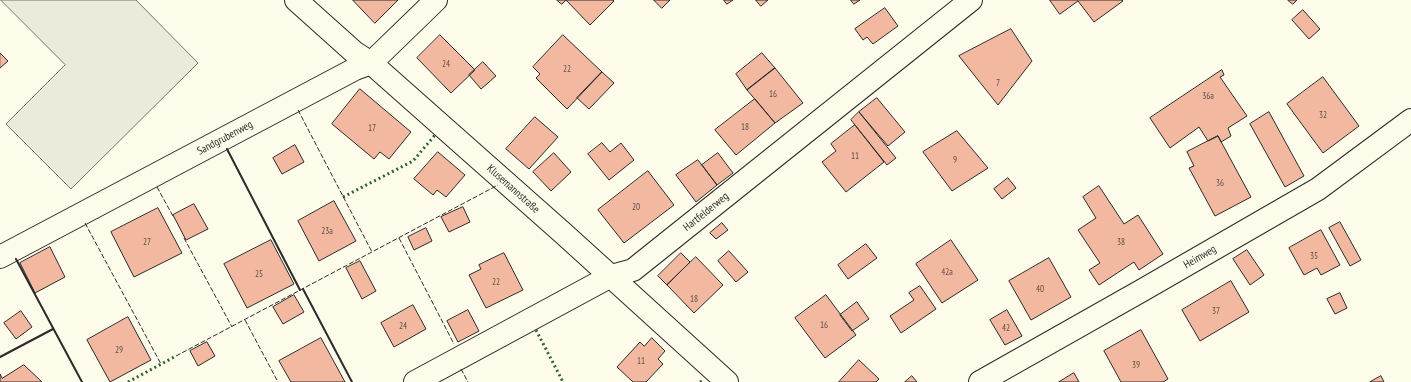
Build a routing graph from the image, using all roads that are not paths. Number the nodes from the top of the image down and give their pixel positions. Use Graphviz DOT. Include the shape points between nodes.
graph roads {
  1 [pos="296,0"];
  2 [pos="436,0"];
  3 [pos="971,0"];
  4 [pos="371,63"];
  5 [pos="1411,120"];
  6 [pos="0,257"];
  7 [pos="611,276"];
  8 [pos="415,382"];
  9 [pos="727,382"];
  10 [pos="980,382"];
  1 -- 4 [label="street, Klusemannstraße" via="354,52"];
  2 -- 4 [label="street, Sandgrubenweg"];
  3 -- 7 [label="street, Hartfelderweg" via="633,270"];
  4 -- 6 [label="street, Sandgrubenweg" via="355,69"];
  4 -- 7 [label="street, Klusemannstraße"];
  5 -- 10 [label="street, Heimweg" via="1318,189"];
  7 -- 8 [label="street, Hartfelderweg"];
  7 -- 9 [label="street, Klusemannstraße"];
}
